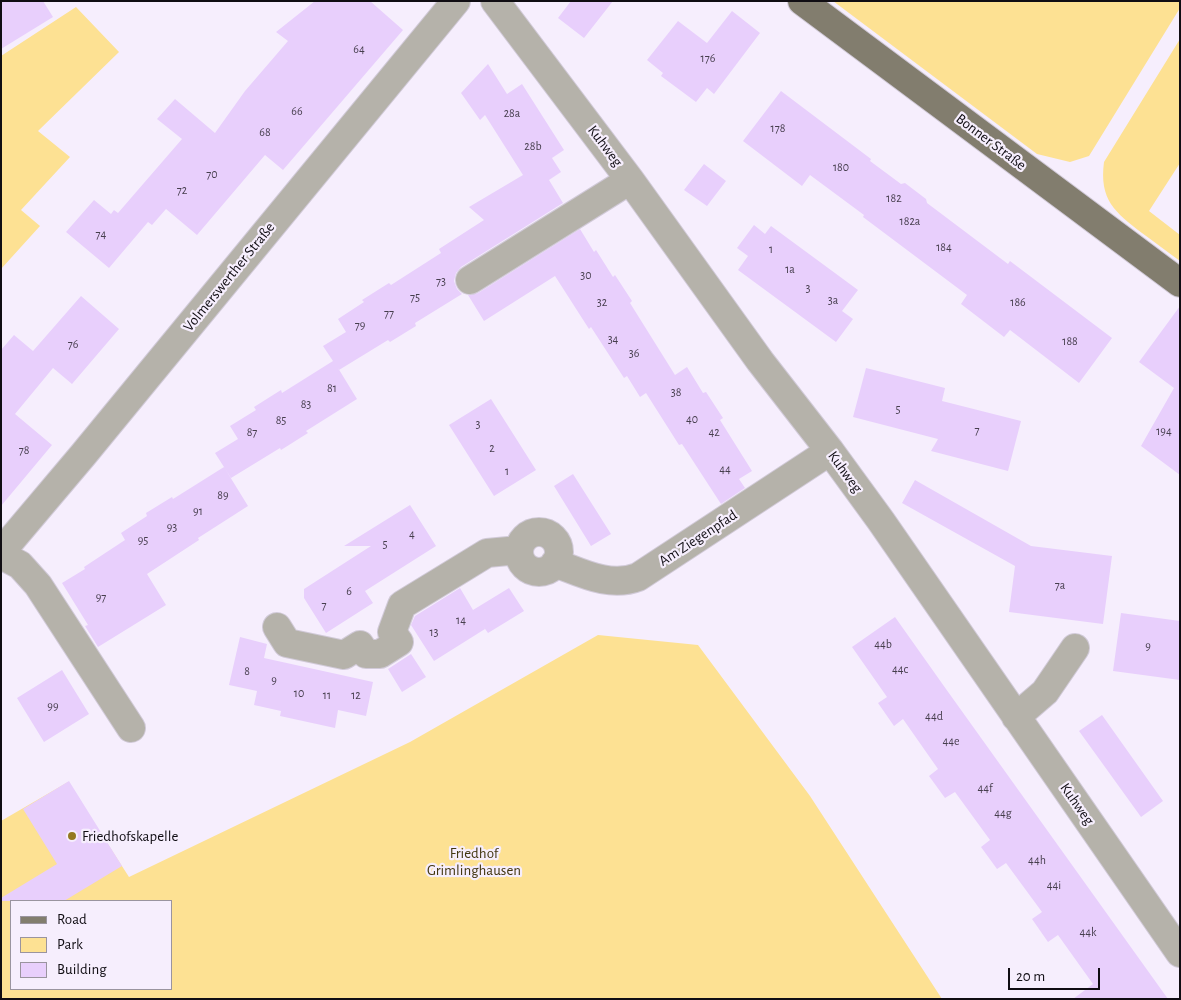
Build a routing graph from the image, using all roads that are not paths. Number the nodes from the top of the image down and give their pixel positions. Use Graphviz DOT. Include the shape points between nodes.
graph roads {
  1 [pos="456,1"];
  2 [pos="495,1"];
  3 [pos="802,1"];
  4 [pos="630,180"];
  5 [pos="470,280"];
  6 [pos="1180,283"];
  7 [pos="830,451"];
  8 [pos="1,553"];
  9 [pos="277,627"];
  10 [pos="1075,648"];
  11 [pos="1016,717"];
  12 [pos="131,728"];
  13 [pos="1180,953"];
  1 -- 8 [label="street, Volmerswerther Straße"];
  2 -- 4 [label="street, Kuhweg"];
  3 -- 6 [label="main road, Bonner Straße"];
  4 -- 5 [label="street"];
  4 -- 7 [label="street, Kuhweg" via="760,362"];
  7 -- 9 [label="street, Am Ziegenpfad" via="630,580 608,581 555,563 548,570 537,572 520,560 519,550 487,553 402,606 392,632 399,642 380,654 366,654 360,646 344,655 287,643"];
  7 -- 11 [label="street, Kuhweg"];
  8 -- 12 [label="street" via="20,566 38,585"];
  10 -- 11 [label="street" via="1045,692"];
  11 -- 13 [label="street, Kuhweg"];
}
